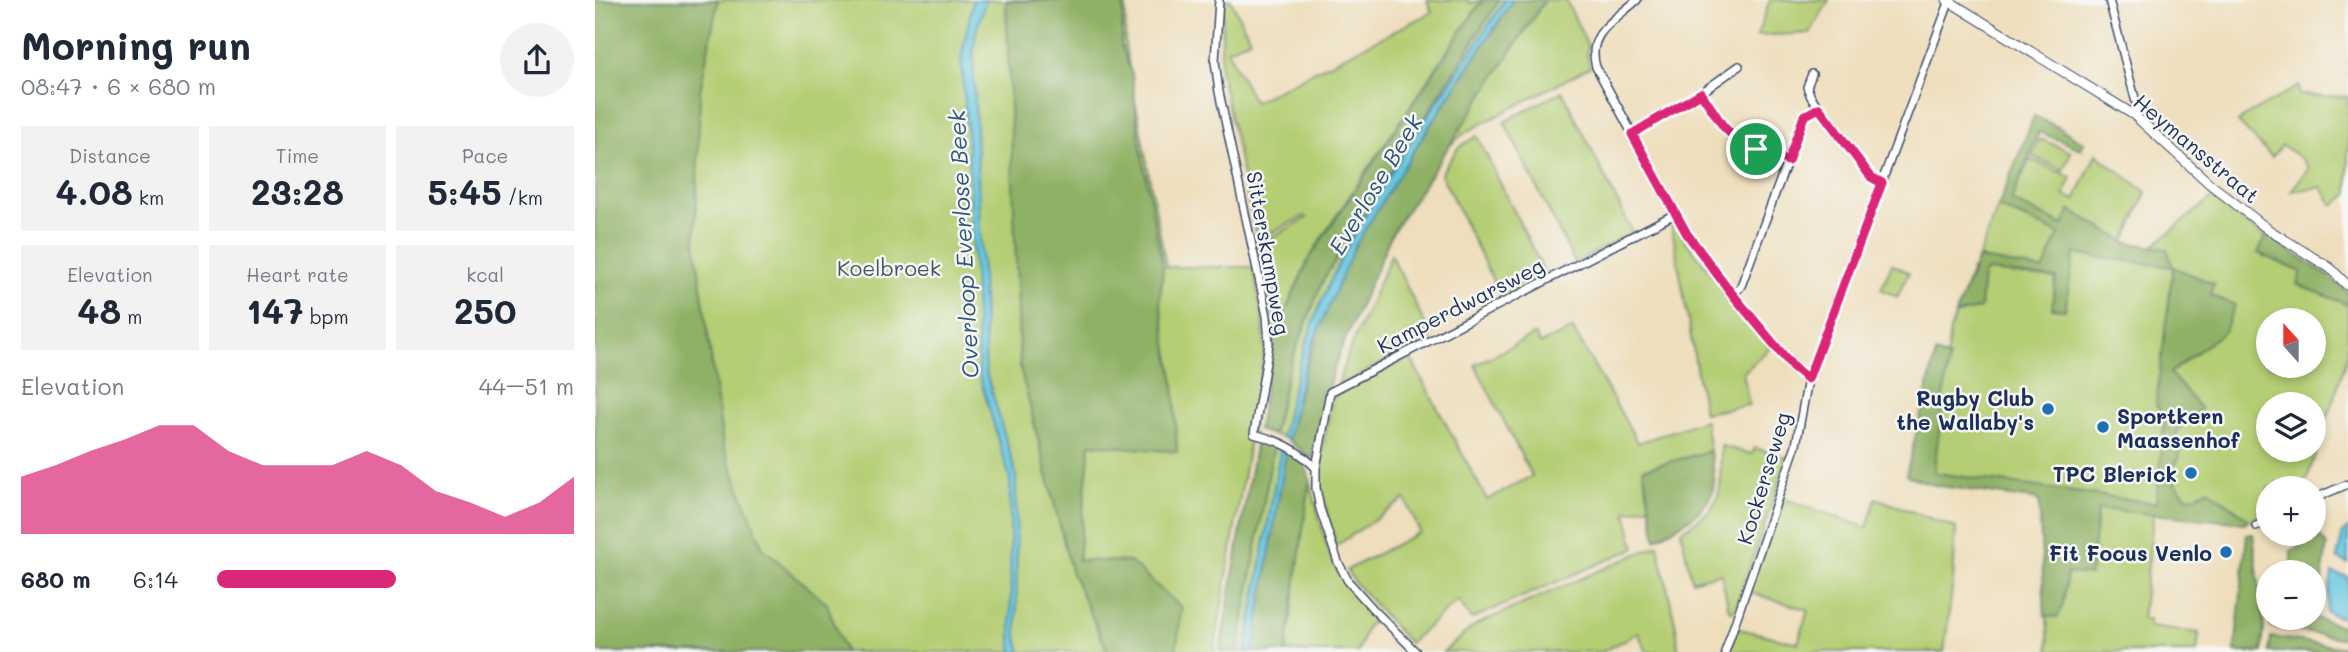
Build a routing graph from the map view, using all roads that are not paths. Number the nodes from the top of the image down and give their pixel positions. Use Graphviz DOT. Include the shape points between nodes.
graph roads {
  1 [pos="1219,0"];
  2 [pos="1637,0"];
  3 [pos="2109,0"];
  4 [pos="1949,1"];
  5 [pos="1739,66"];
  6 [pos="1812,74"];
  7 [pos="1701,93"];
  8 [pos="1819,108"];
  9 [pos="2134,115"];
  10 [pos="1632,134"];
  11 [pos="1788,161"];
  12 [pos="1882,183"];
  13 [pos="1675,214"];
  14 [pos="2348,286"];
  15 [pos="1733,295"];
  16 [pos="1808,379"];
  17 [pos="1315,468"];
  18 [pos="2348,484"];
  19 [pos="2326,493"];
  20 [pos="1416,652"];
  21 [pos="1725,652"];
  1 -- 17 [label="street, Sitterskampweg" via="1215,61 1219,92 1269,344 1254,434 1290,446"];
  2 -- 10 [label="street" via="1593,42 1596,67"];
  3 -- 9 [label="street" via="2137,106"];
  4 -- 9 [label="street, Heymansstraat"];
  4 -- 12 [label="street, Kockerseweg"];
  5 -- 7 [label="street"];
  6 -- 8 [label="street" via="1807,87"];
  7 -- 10 [label="street"];
  7 -- 11 [label="street" via="1738,141"];
  8 -- 11 [label="street" via="1804,116"];
  8 -- 12 [label="street" via="1871,177"];
  9 -- 14 [label="street, Heymansstraat" via="2210,184 2269,230 2330,268"];
  10 -- 13 [label="street"];
  11 -- 15 [label="street" via="1741,286"];
  12 -- 16 [label="street, Kockerseweg"];
  13 -- 15 [label="street"];
  13 -- 17 [label="street, Kamperdwarsweg" via="1329,392"];
  15 -- 16 [label="street"];
  16 -- 21 [label="street, Kockerseweg" via="1796,445"];
  17 -- 20 [label="street" via="1320,509 1338,562 1373,609"];
  18 -- 19 [label="street"];
}
